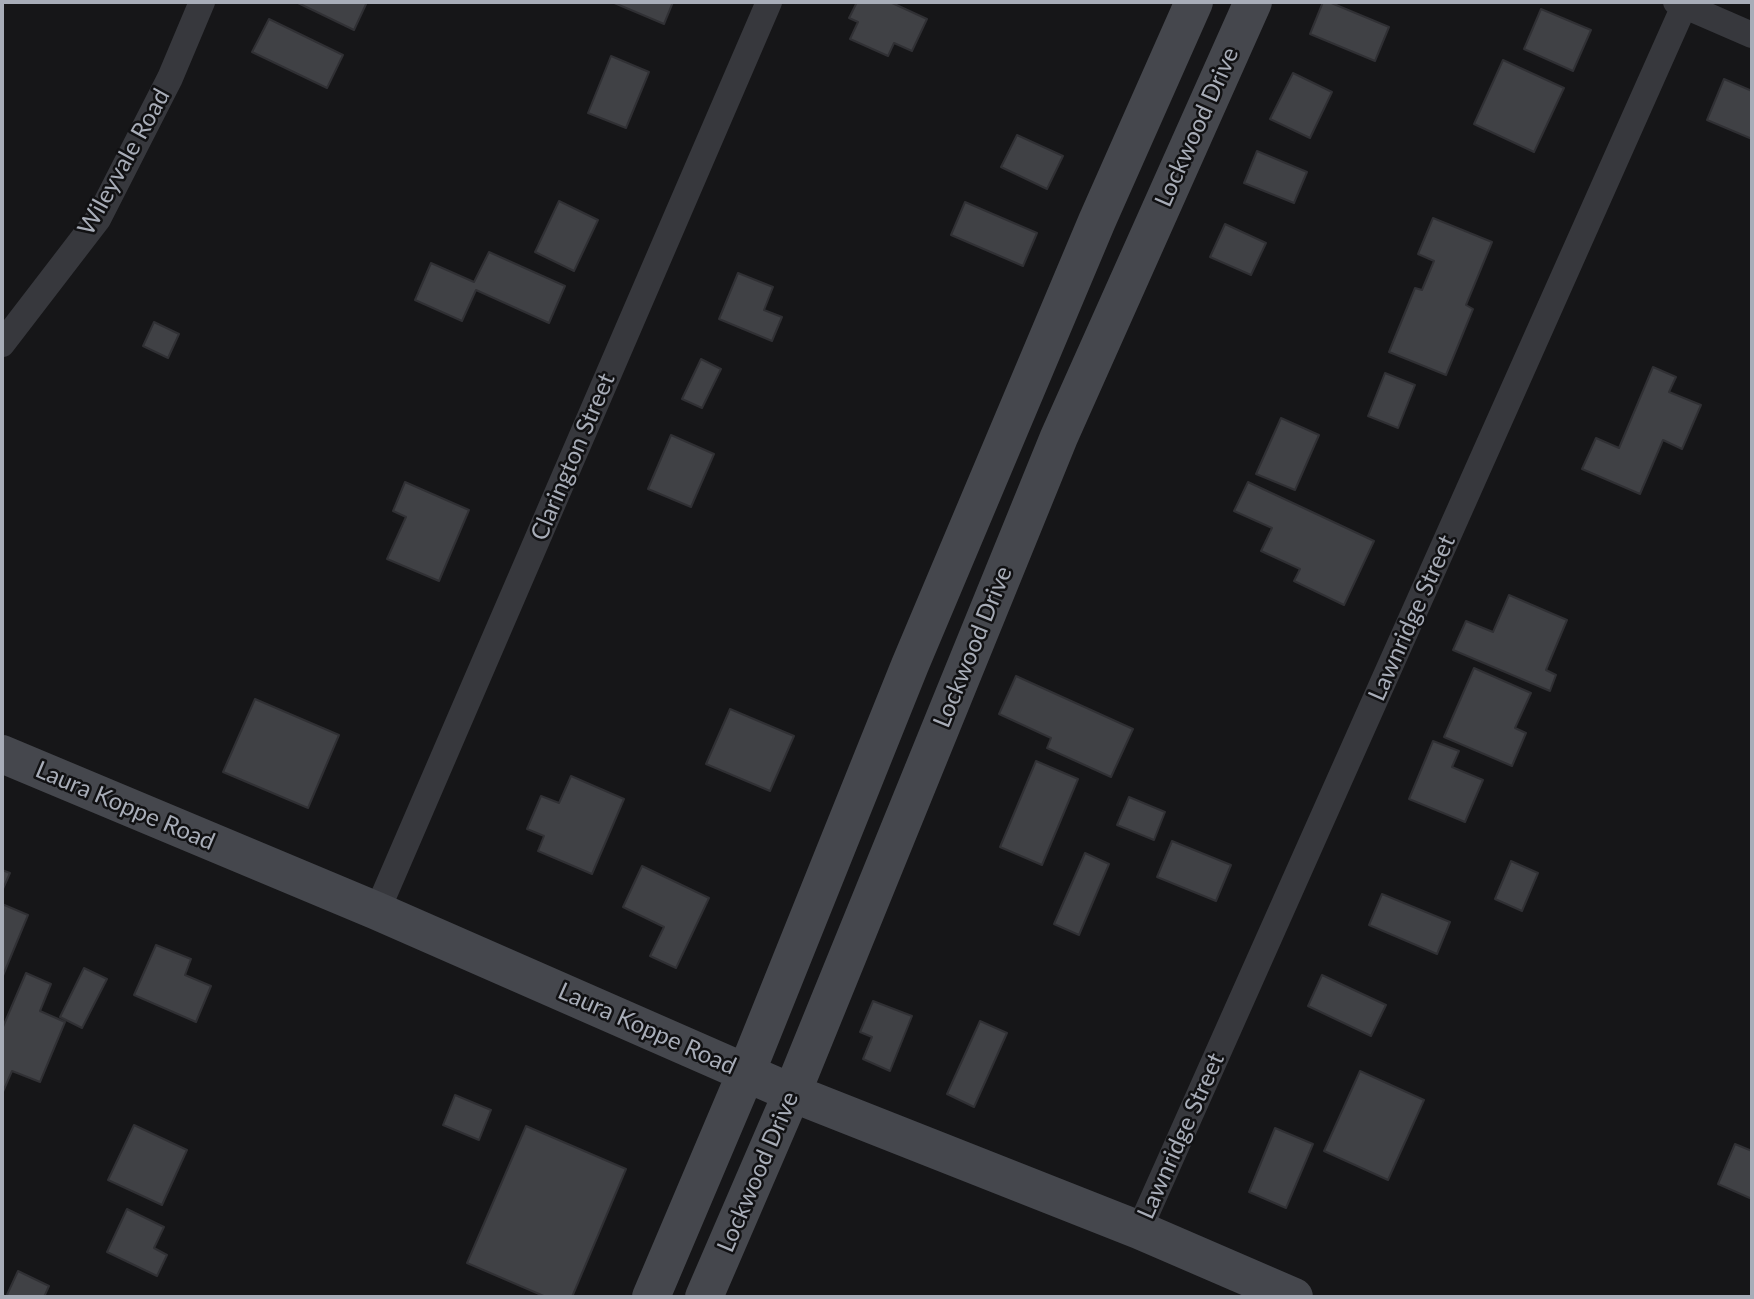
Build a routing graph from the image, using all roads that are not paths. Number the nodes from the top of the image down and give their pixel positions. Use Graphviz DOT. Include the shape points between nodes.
graph roads {
  1 [pos="202,2"];
  2 [pos="769,2"];
  3 [pos="1194,2"];
  4 [pos="1253,2"];
  5 [pos="1680,4"];
  6 [pos="1752,35"];
  7 [pos="2,344"];
  8 [pos="2,754"];
  9 [pos="377,911"];
  10 [pos="746,1073"];
  11 [pos="792,1093"];
  12 [pos="1139,1230"];
  13 [pos="651,1297"];
  14 [pos="704,1297"];
  15 [pos="1294,1297"];
  1 -- 7 [label="street, Wileyvale Road" via="170,78 98,219"];
  2 -- 9 [label="street, Clarington Street"];
  3 -- 10 [label="main road, Lockwood Drive" via="910,665"];
  4 -- 11 [label="main road, Lockwood Drive" via="1059,437"];
  5 -- 6 [label="street"];
  5 -- 12 [label="street, Lawnridge Street"];
  8 -- 9 [label="main road, Laura Koppe Road"];
  9 -- 10 [label="main road, Laura Koppe Road"];
  10 -- 11 [label="main road, Laura Koppe Road"];
  10 -- 13 [label="main road, Lockwood Drive"];
  11 -- 12 [label="main road, Laura Koppe Road"];
  11 -- 14 [label="main road, Lockwood Drive"];
  12 -- 15 [label="main road, Laura Koppe Road"];
}
